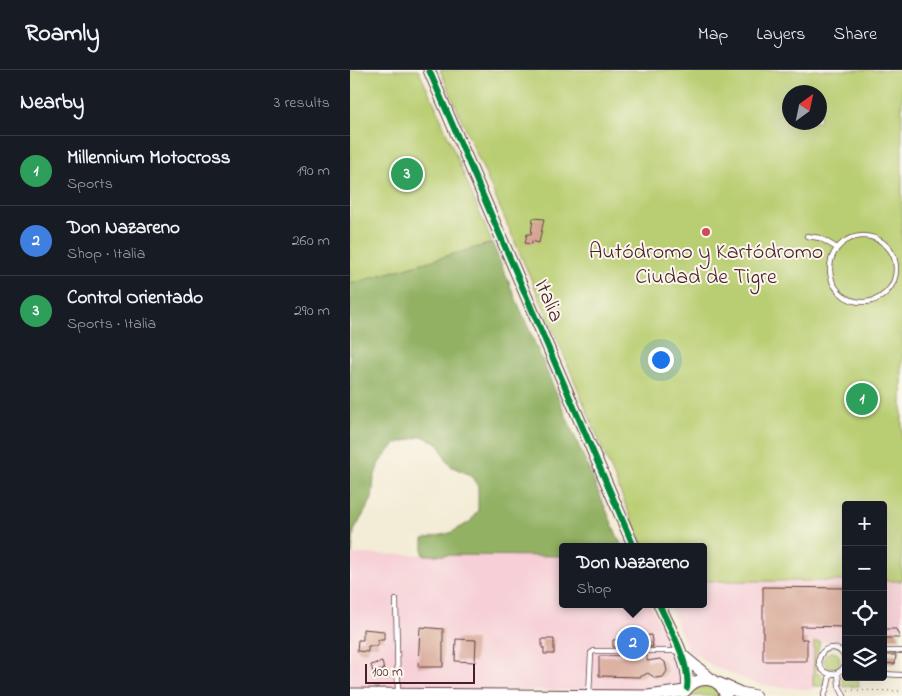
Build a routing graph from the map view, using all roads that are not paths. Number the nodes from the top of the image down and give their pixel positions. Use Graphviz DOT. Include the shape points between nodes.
graph roads {
  1 [pos="429,70"];
  2 [pos="807,236"];
  3 [pos="837,248"];
  4 [pos="632,543"];
  5 [pos="396,600"];
  6 [pos="661,608"];
  7 [pos="842,651"];
  8 [pos="887,651"];
  9 [pos="902,651"];
  10 [pos="679,652"];
  11 [pos="842,669"];
  12 [pos="838,672"];
  13 [pos="830,674"];
  14 [pos="887,674"];
  15 [pos="902,675"];
  16 [pos="714,682"];
  17 [pos="685,692"];
  18 [pos="350,694"];
  19 [pos="398,694"];
  20 [pos="589,695"];
  21 [pos="726,696"];
  22 [pos="755,696"];
  23 [pos="824,696"];
  24 [pos="844,696"];
  1 -- 4 [label="street, Italia"];
  2 -- 3 [label="lane" via="820,238"];
  3 -- 3 [label="lane" via="830,268 832,282 841,293 860,302 874,300 886,292 894,280 896,266 892,253 882,242 869,236 855,237"];
  5 -- 19 [label="lane"];
  6 -- 10 [label="street"];
  7 -- 13 [label="lane" via="829,648 822,653 820,666"];
  8 -- 9 [label="lane"];
  10 -- 16 [label="street"];
  10 -- 17 [label="street" via="687,669"];
  10 -- 20 [label="lane" via="591,653"];
  11 -- 12 [label="lane"];
  12 -- 13 [label="lane"];
  12 -- 24 [label="lane"];
  13 -- 23 [label="lane"];
  14 -- 15 [label="lane"];
  16 -- 17 [label="street" via="698,680"];
  16 -- 21 [label="street" via="722,687"];
  16 -- 22 [label="street"];
  17 -- 20 [label="street" via="648,696"];
  18 -- 19 [label="street"];
  19 -- 20 [label="street"];
}
